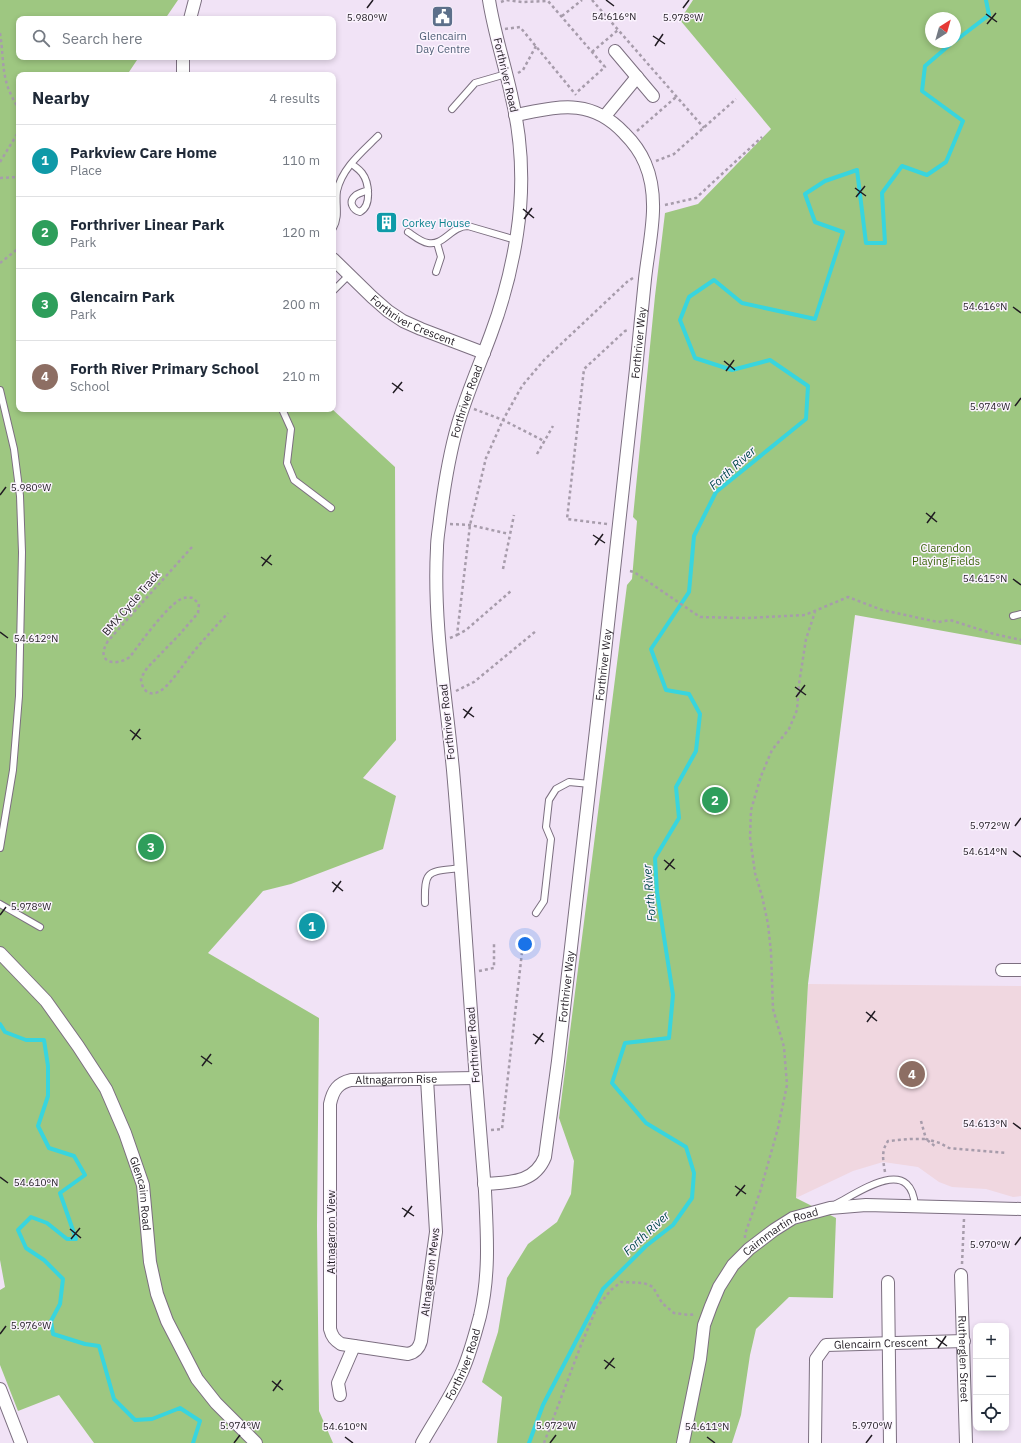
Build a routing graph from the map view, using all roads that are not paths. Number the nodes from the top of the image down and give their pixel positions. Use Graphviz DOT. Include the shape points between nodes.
graph roads {
  1 [pos="195,0"];
  2 [pos="489,3"];
  3 [pos="191,16"];
  4 [pos="615,51"];
  5 [pos="183,60"];
  6 [pos="183,72"];
  7 [pos="507,77"];
  8 [pos="637,77"];
  9 [pos="653,96"];
  10 [pos="452,109"];
  11 [pos="515,115"];
  12 [pos="605,116"];
  13 [pos="378,136"];
  14 [pos="352,164"];
  15 [pos="368,190"];
  16 [pos="336,202"];
  17 [pos="336,202"];
  18 [pos="336,221"];
  19 [pos="408,232"];
  20 [pos="516,240"];
  21 [pos="437,243"];
  22 [pos="336,262"];
  23 [pos="436,272"];
  24 [pos="349,275"];
  25 [pos="336,288"];
  26 [pos="484,353"];
  27 [pos="0,390"];
  28 [pos="283,412"];
  29 [pos="331,508"];
  30 [pos="1021,614"];
  31 [pos="1013,616"];
  32 [pos="590,784"];
  33 [pos="0,848"];
  34 [pos="461,868"];
  35 [pos="426,903"];
  36 [pos="0,904"];
  37 [pos="536,913"];
  38 [pos="40,927"];
  39 [pos="0,953"];
  40 [pos="1002,970"];
  41 [pos="1021,970"];
  42 [pos="476,1078"];
  43 [pos="427,1079"];
  44 [pos="330,1104"];
  45 [pos="484,1184"];
  46 [pos="915,1206"];
  47 [pos="830,1208"];
  48 [pos="1021,1209"];
  49 [pos="962,1275"];
  50 [pos="888,1282"];
  51 [pos="964,1340"];
  52 [pos="889,1344"];
  53 [pos="354,1346"];
  54 [pos="0,1388"];
  55 [pos="340,1395"];
  56 [pos="21,1443"];
  57 [pos="256,1443"];
  58 [pos="422,1443"];
  59 [pos="683,1443"];
  60 [pos="815,1443"];
  61 [pos="890,1443"];
  62 [pos="966,1443"];
  1 -- 3 [label="street"];
  2 -- 7 [label="street, Forthriver Road"];
  4 -- 8 [label="street"];
  5 -- 6 [label="street"];
  7 -- 10 [label="lane" via="475,83"];
  7 -- 11 [label="street, Forthriver Road"];
  8 -- 9 [label="street"];
  8 -- 12 [label="street"];
  11 -- 12 [label="street, Forthriver Way" via="562,107 591,110"];
  11 -- 20 [label="street, Forthriver Road" via="520,176"];
  12 -- 32 [label="street, Forthriver Way" via="614,122 641,153 651,186 653,208"];
  13 -- 14 [label="lane"];
  14 -- 15 [label="lane" via="362,174"];
  14 -- 17 [label="lane" via="343,174"];
  16 -- 18 [label="lane"];
  19 -- 21 [label="lane" via="428,243"];
  20 -- 21 [label="lane" via="462,226"];
  20 -- 26 [label="street, Forthriver Road" via="502,300"];
  21 -- 23 [label="lane" via="441,256"];
  22 -- 24 [label="street, Forthriver Crescent"];
  24 -- 25 [label="lane"];
  24 -- 26 [label="street, Forthriver Crescent" via="388,311 403,321"];
  26 -- 34 [label="street, Forthriver Road" via="458,426 448,464 437,543 436,598 439,644"];
  27 -- 33 [label="lane" via="14,449 20,496 22,552 19,696 12,770"];
  28 -- 29 [label="lane" via="291,429 287,463 294,480"];
  30 -- 31 [label="lane"];
  32 -- 37 [label="lane" via="569,782 556,789 549,800 546,826 551,839 544,901"];
  32 -- 45 [label="street, Forthriver Way" via="545,1158 537,1172 523,1180"];
  34 -- 35 [label="lane" via="428,875 425,880"];
  34 -- 42 [label="street, Forthriver Road"];
  36 -- 38 [label="lane"];
  39 -- 57 [label="street, Glencairn Road" via="46,1001 106,1089 144,1185 150,1262 157,1294 167,1321 197,1379 216,1403"];
  40 -- 41 [label="street"];
  42 -- 43 [label="street, Altnagarron Rise"];
  42 -- 45 [label="street, Forthriver Road"];
  43 -- 44 [label="street, Altnagarron Rise" via="351,1080 334,1090"];
  43 -- 53 [label="street, Altnagarron Mews" via="436,1232 421,1341 414,1353 408,1354"];
  44 -- 53 [label="street, Altnagarron View" via="330,1329 335,1340 341,1344"];
  45 -- 58 [label="street, Forthriver Road" via="488,1241 481,1312 472,1346 461,1373"];
  46 -- 47 [label="street, Cairnmartin Road" via="866,1205"];
  46 -- 47 [label="lane" via="911,1188 896,1179 882,1180"];
  46 -- 48 [label="street, Cairnmartin Road"];
  47 -- 59 [label="street, Cairnmartin Road" via="793,1218 774,1230 733,1265 719,1287 704,1325 700,1359"];
  49 -- 51 [label="street, Rutherglen Street"];
  50 -- 52 [label="street"];
  51 -- 52 [label="street, Glencairn Crescent"];
  51 -- 62 [label="street, Rutherglen Street"];
  52 -- 60 [label="street, Glencairn Crescent" via="826,1345 816,1359"];
  52 -- 61 [label="street"];
  53 -- 55 [label="street" via="338,1383"];
  54 -- 56 [label="street"];
}
